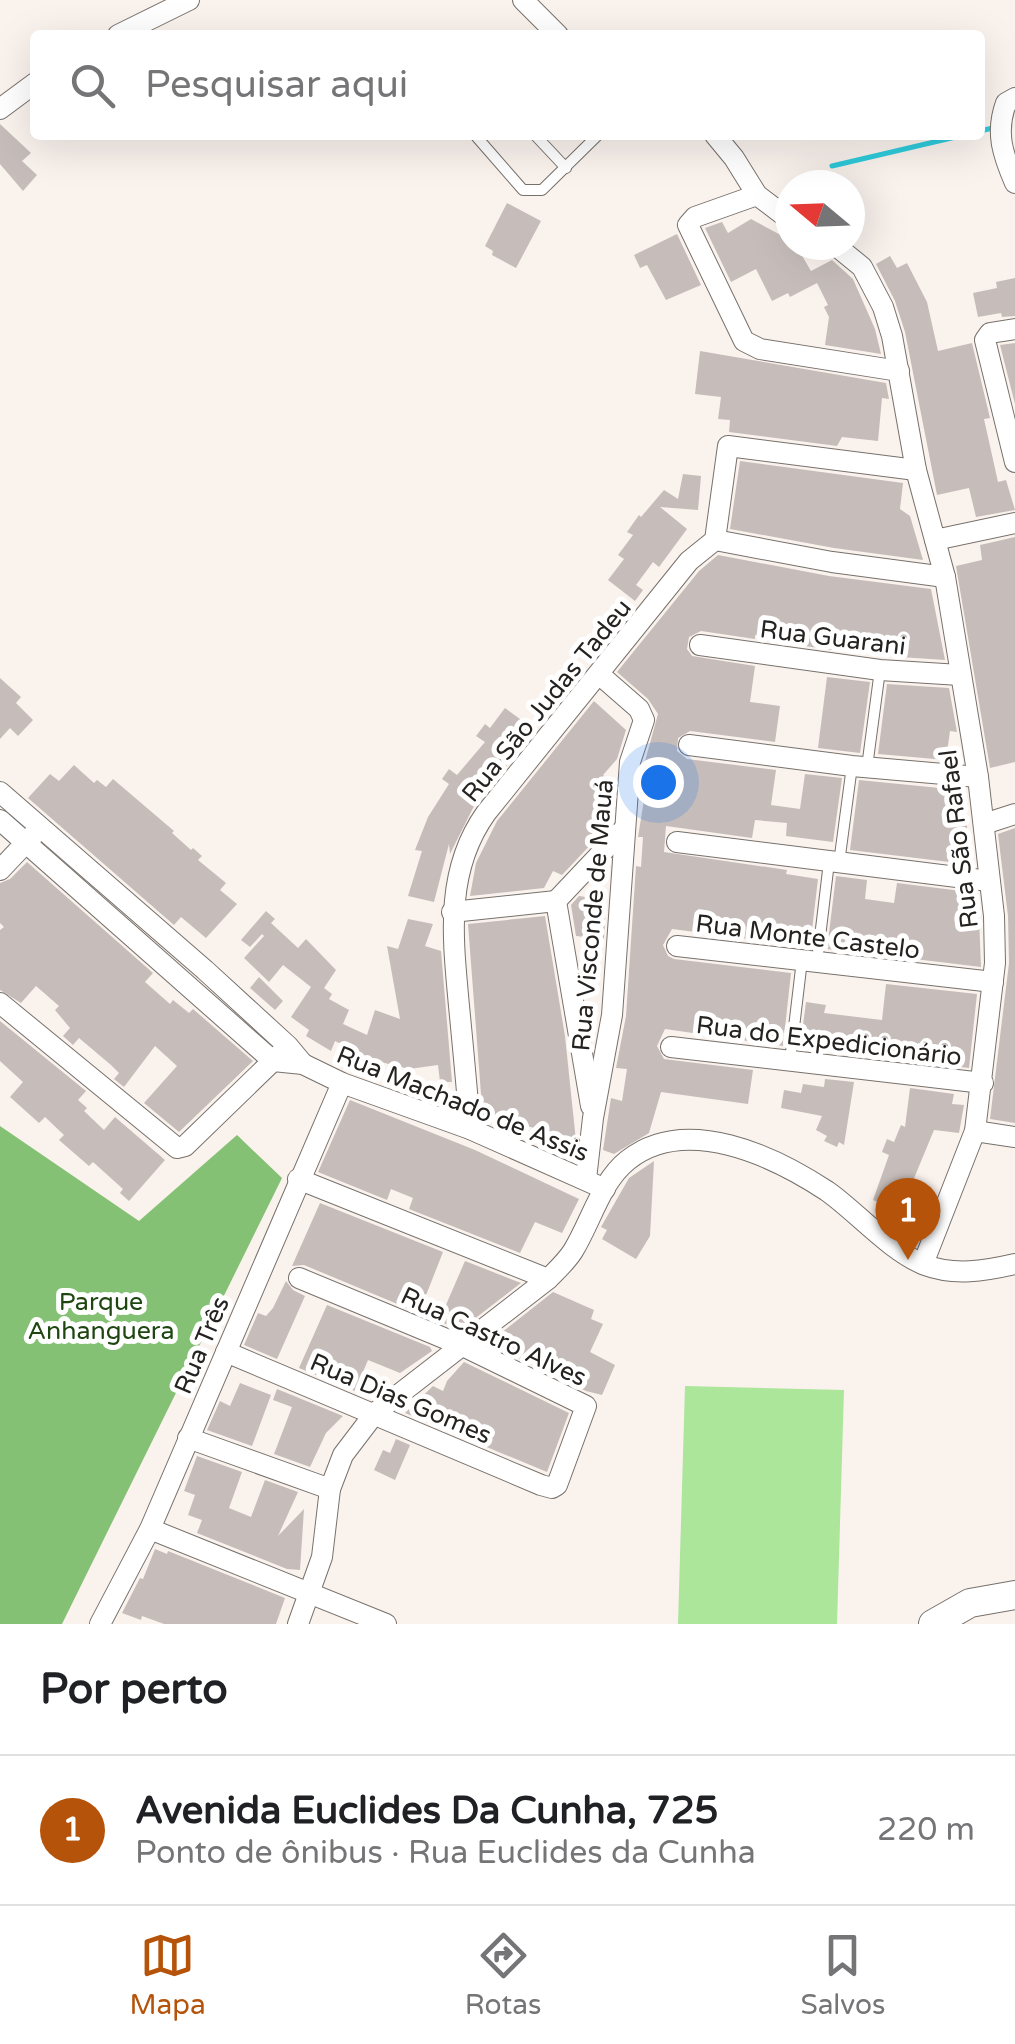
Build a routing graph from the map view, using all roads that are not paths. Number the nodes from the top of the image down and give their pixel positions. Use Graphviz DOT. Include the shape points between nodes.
graph roads {
  1 [pos="188,0"];
  2 [pos="523,0"];
  3 [pos="128,30"];
  4 [pos="553,30"];
  5 [pos="30,87"];
  6 [pos="1015,98"];
  7 [pos="0,109"];
  8 [pos="478,140"];
  9 [pos="540,140"];
  10 [pos="593,140"];
  11 [pos="720,140"];
  12 [pos="566,168"];
  13 [pos="1015,184"];
  14 [pos="757,194"];
  15 [pos="775,208"];
  16 [pos="856,260"];
  17 [pos="1015,329"];
  18 [pos="899,371"];
  19 [pos="1011,422"];
  20 [pos="1015,462"];
  21 [pos="916,470"];
  22 [pos="1015,523"];
  23 [pos="715,540"];
  24 [pos="935,540"];
  25 [pos="945,576"];
  26 [pos="700,645"];
  27 [pos="880,670"];
  28 [pos="960,674"];
  29 [pos="600,675"];
  30 [pos="689,745"];
  31 [pos="859,766"];
  32 [pos="978,777"];
  33 [pos="0,792"];
  34 [pos="1015,814"];
  35 [pos="0,820"];
  36 [pos="984,824"];
  37 [pos="624,829"];
  38 [pos="35,834"];
  39 [pos="676,842"];
  40 [pos="834,863"];
  41 [pos="0,870"];
  42 [pos="989,882"];
  43 [pos="556,901"];
  44 [pos="452,912"];
  45 [pos="677,946"];
  46 [pos="809,961"];
  47 [pos="993,982"];
  48 [pos="0,1002"];
  49 [pos="670,1047"];
  50 [pos="280,1054"];
  51 [pos="790,1060"];
  52 [pos="342,1082"];
  53 [pos="982,1083"];
  54 [pos="593,1118"];
  55 [pos="470,1129"];
  56 [pos="975,1131"];
  57 [pos="1015,1137"];
  58 [pos="298,1179"];
  59 [pos="596,1184"];
  60 [pos="924,1264"];
  61 [pos="1015,1264"];
  62 [pos="299,1278"];
  63 [pos="548,1280"];
  64 [pos="463,1346"];
  65 [pos="226,1352"];
  66 [pos="376,1413"];
  67 [pos="188,1438"];
  68 [pos="556,1487"];
  69 [pos="330,1490"];
  70 [pos="150,1529"];
  71 [pos="312,1592"];
  72 [pos="1015,1595"];
  73 [pos="110,1621"];
  74 [pos="298,1624"];
  75 [pos="386,1624"];
  76 [pos="933,1624"];
  1 -- 3 [label="street"];
  2 -- 4 [label="street"];
  5 -- 7 [label="street"];
  6 -- 13 [label="street" via="1006,103 1000,126"];
  8 -- 12 [label="lane" via="522,190 542,190"];
  9 -- 12 [label="lane"];
  10 -- 12 [label="lane"];
  11 -- 14 [label="street"];
  14 -- 15 [label="street"];
  14 -- 18 [label="street" via="688,224 741,338 752,347"];
  16 -- 18 [label="street, Rua São Rafael" via="888,318"];
  17 -- 19 [label="street" via="990,333 986,340"];
  18 -- 21 [label="street, Rua São Rafael"];
  19 -- 20 [label="street"];
  21 -- 23 [label="street" via="730,444"];
  21 -- 24 [label="street, Rua São Rafael"];
  22 -- 24 [label="street"];
  23 -- 25 [label="street"];
  23 -- 29 [label="street, Rua São Judas Tadeu" via="689,561"];
  24 -- 25 [label="street, Rua São Rafael"];
  25 -- 28 [label="street, Rua São Rafael"];
  26 -- 27 [label="street, Rua Guarani"];
  27 -- 28 [label="street, Rua Guarani"];
  27 -- 31 [label="lane"];
  28 -- 32 [label="street, Rua São Rafael"];
  29 -- 37 [label="street, Rua Visconde de Mauá" via="644,717 630,762"];
  29 -- 44 [label="street, Rua São Judas Tadeu" via="480,822 464,854"];
  30 -- 31 [label="street"];
  31 -- 32 [label="street"];
  31 -- 40 [label="lane"];
  32 -- 36 [label="street, Rua São Rafael"];
  33 -- 38 [label="street"];
  34 -- 36 [label="street"];
  35 -- 38 [label="street"];
  36 -- 42 [label="street, Rua São Rafael"];
  37 -- 43 [label="street"];
  37 -- 54 [label="street, Rua Visconde de Mauá" via="612,1015"];
  38 -- 41 [label="street"];
  38 -- 50 [label="street, Rua Machado de Assis"];
  39 -- 40 [label="street"];
  40 -- 42 [label="street"];
  40 -- 46 [label="lane"];
  42 -- 47 [label="street, Rua São Rafael"];
  43 -- 44 [label="street"];
  43 -- 54 [label="street"];
  44 -- 55 [label="street, Rua São Judas Tadeu"];
  45 -- 46 [label="street, Rua Monte Castelo"];
  46 -- 47 [label="street, Rua Monte Castelo"];
  46 -- 51 [label="lane"];
  47 -- 53 [label="street, Rua São Rafael"];
  48 -- 50 [label="street" via="176,1148"];
  49 -- 51 [label="street, Rua do Expedicionário"];
  50 -- 52 [label="street, Rua Machado de Assis"];
  51 -- 53 [label="street, Rua do Expedicionário"];
  52 -- 55 [label="street, Rua Machado de Assis"];
  52 -- 58 [label="street, Rua Três"];
  53 -- 56 [label="street, Rua São Rafael"];
  54 -- 59 [label="street, Rua Visconde de Mauá"];
  55 -- 59 [label="street, Rua Machado de Assis"];
  56 -- 57 [label="street"];
  56 -- 60 [label="street, Rua São Rafael"];
  58 -- 63 [label="street"];
  58 -- 65 [label="street, Rua Três"];
  59 -- 60 [label="street" via="660,1143 723,1143 798,1174"];
  59 -- 63 [label="street" via="570,1256"];
  60 -- 61 [label="street" via="965,1272"];
  62 -- 64 [label="street, Rua Castro Alves"];
  63 -- 64 [label="street"];
  64 -- 66 [label="street"];
  64 -- 68 [label="street, Rua Castro Alves" via="588,1407"];
  65 -- 66 [label="street, Rua Dias Gomes"];
  65 -- 67 [label="street, Rua Três"];
  66 -- 68 [label="street, Rua Dias Gomes"];
  66 -- 69 [label="street" via="343,1455"];
  67 -- 69 [label="street"];
  67 -- 70 [label="street, Rua Três"];
  69 -- 71 [label="street"];
  70 -- 71 [label="street"];
  70 -- 73 [label="street, Rua Três"];
  71 -- 74 [label="street"];
  71 -- 75 [label="street"];
  72 -- 76 [label="main road" via="970,1603"];
}
